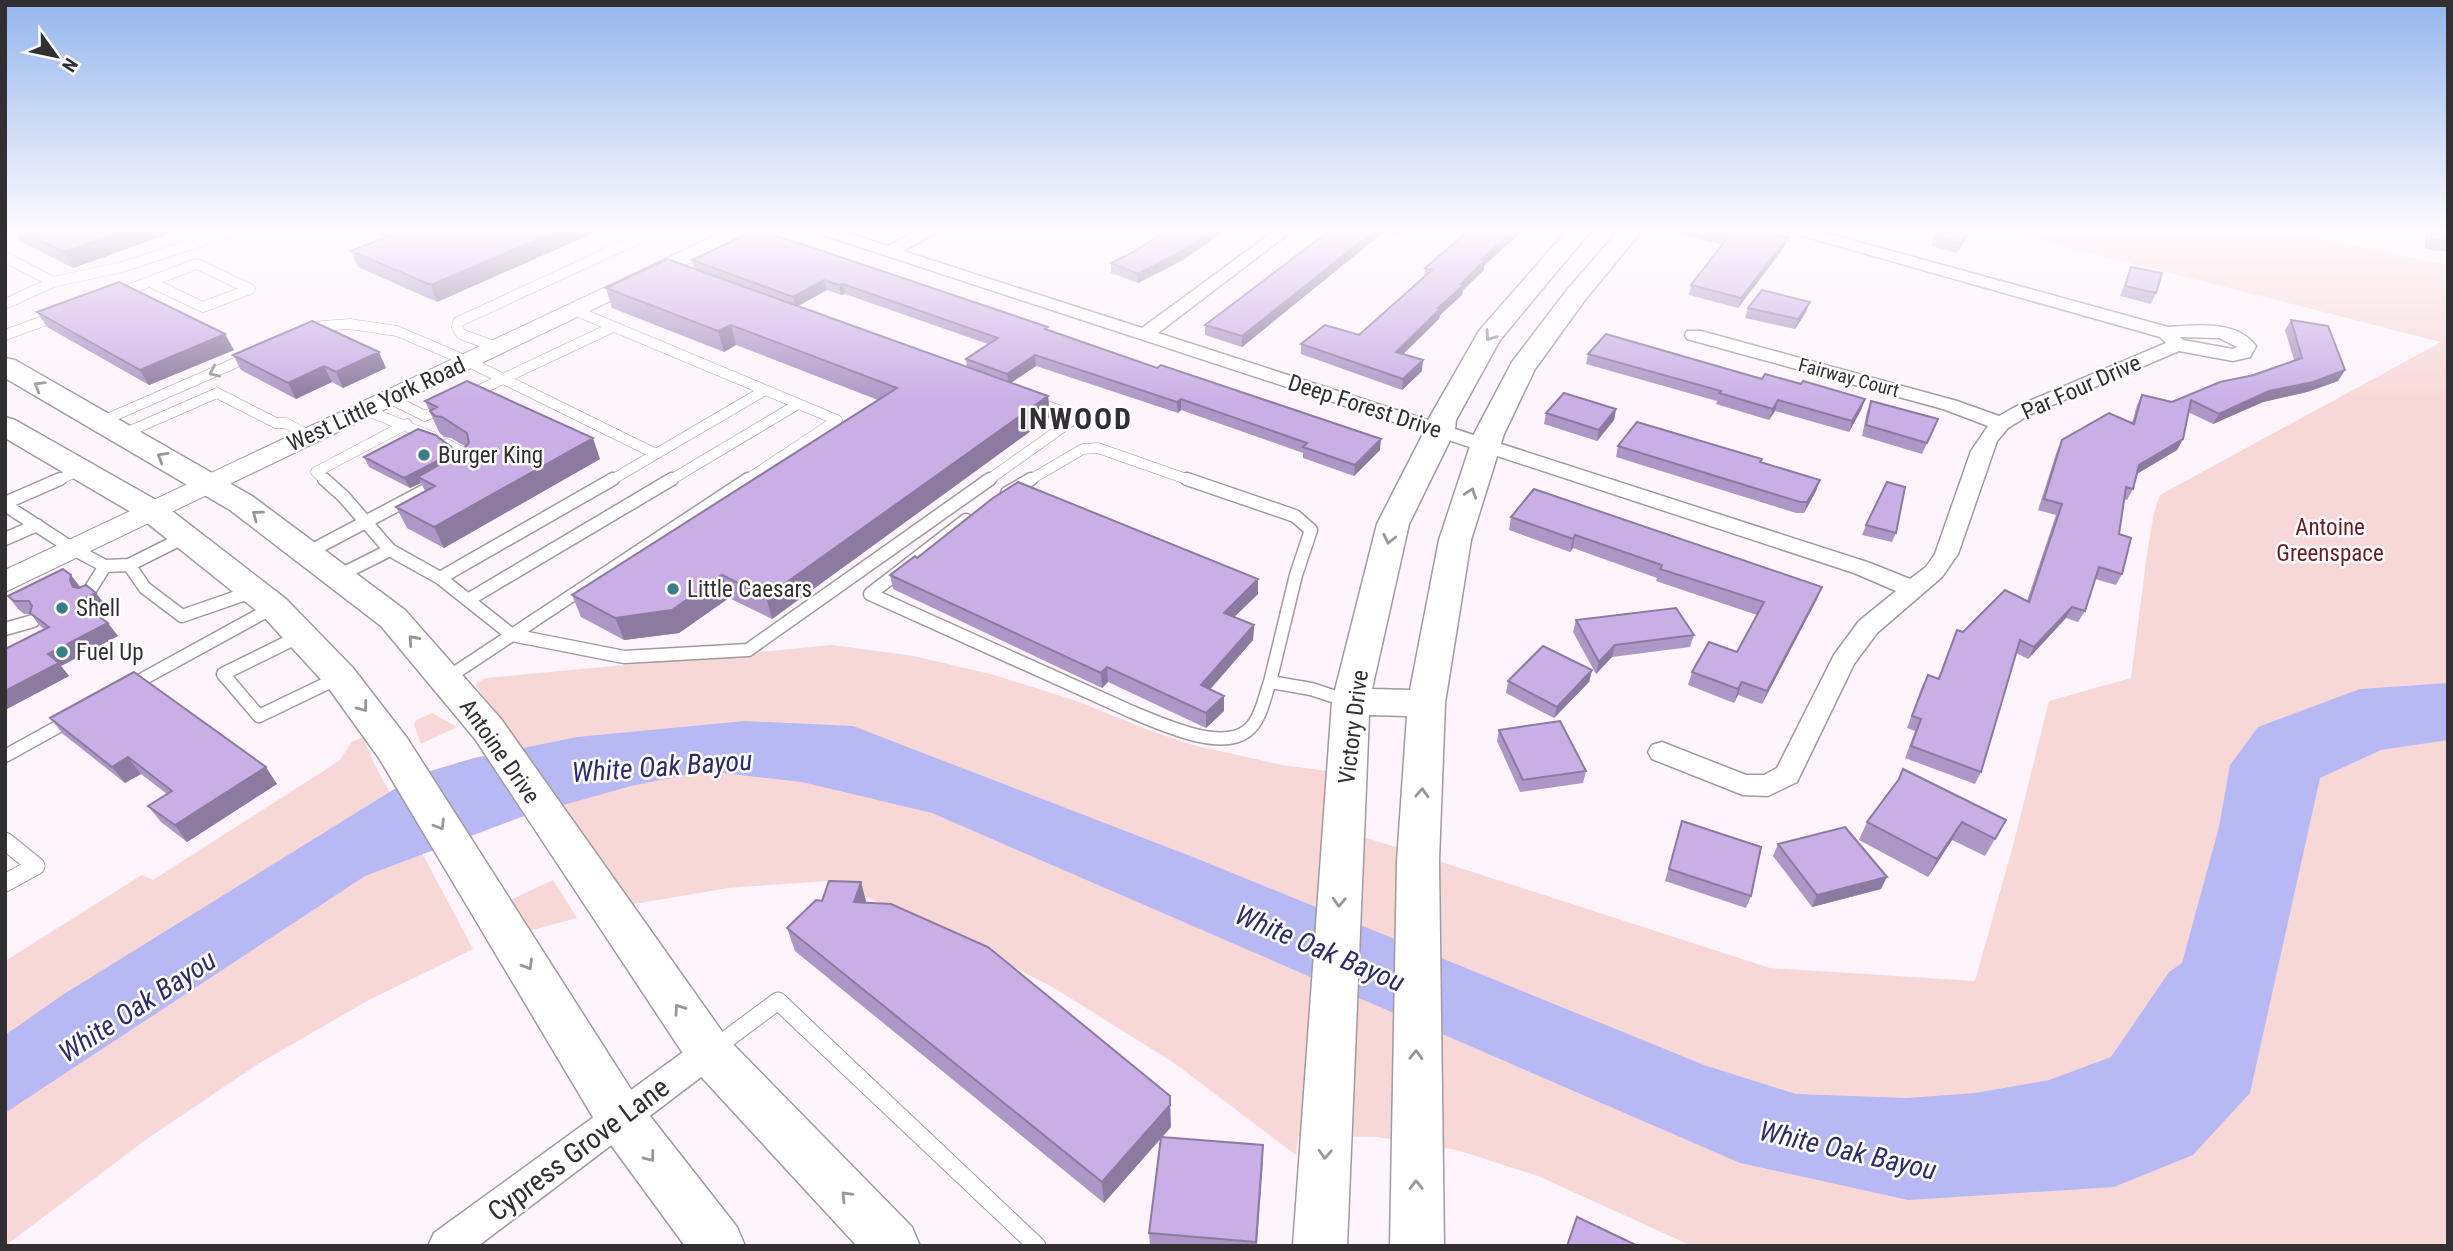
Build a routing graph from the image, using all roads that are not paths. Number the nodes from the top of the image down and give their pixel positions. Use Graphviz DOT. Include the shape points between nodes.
graph roads {
  1 [pos="43,286"];
  2 [pos="137,286"];
  3 [pos="159,286"];
  4 [pos="244,286"];
  5 [pos="535,286"];
  6 [pos="630,286"];
  7 [pos="1000,286"];
  8 [pos="1209,286"];
  9 [pos="1531,286"];
  10 [pos="1583,286"];
  11 [pos="1991,286"];
  12 [pos="110,296"];
  13 [pos="5,304"];
  14 [pos="574,310"];
  15 [pos="71,311"];
  16 [pos="612,327"];
  17 [pos="1146,333"];
  18 [pos="302,334"];
  19 [pos="5,335"];
  20 [pos="1694,335"];
  21 [pos="496,347"];
  22 [pos="260,352"];
  23 [pos="467,361"];
  24 [pos="5,366"];
  25 [pos="502,380"];
  26 [pos="765,390"];
  27 [pos="389,398"];
  28 [pos="1026,398"];
  29 [pos="798,404"];
  30 [pos="72,407"];
  31 [pos="365,410"];
  32 [pos="407,424"];
  33 [pos="2001,424"];
  34 [pos="111,428"];
  35 [pos="8,430"];
  36 [pos="1440,430"];
  37 [pos="310,436"];
  38 [pos="1487,446"];
  39 [pos="656,454"];
  40 [pos="466,468"];
  41 [pos="80,470"];
  42 [pos="455,474"];
  43 [pos="210,484"];
  44 [pos="996,500"];
  45 [pos="5,504"];
  46 [pos="152,511"];
  47 [pos="977,512"];
  48 [pos="366,523"];
  49 [pos="37,525"];
  50 [pos="185,537"];
  51 [pos="5,539"];
  52 [pos="73,549"];
  53 [pos="390,551"];
  54 [pos="307,553"];
  55 [pos="129,565"];
  56 [pos="105,566"];
  57 [pos="337,576"];
  58 [pos="440,578"];
  59 [pos="5,582"];
  60 [pos="1912,589"];
  61 [pos="88,593"];
  62 [pos="264,599"];
  63 [pos="468,600"];
  64 [pos="33,621"];
  65 [pos="5,629"];
  66 [pos="512,635"];
  67 [pos="302,636"];
  68 [pos="340,677"];
  69 [pos="447,678"];
  70 [pos="1270,682"];
  71 [pos="123,690"];
  72 [pos="1351,702"];
  73 [pos="1426,703"];
  74 [pos="88,710"];
  75 [pos="1662,752"];
  76 [pos="5,755"];
  77 [pos="5,841"];
  78 [pos="5,883"];
  79 [pos="709,1052"];
  80 [pos="621,1118"];
  81 [pos="705,1241"];
  82 [pos="447,1246"];
  83 [pos="893,1246"];
  84 [pos="1037,1246"];
  85 [pos="1320,1246"];
  86 [pos="1417,1246"];
  1 -- 13 [label="lane"];
  2 -- 12 [label="lane"];
  3 -- 4 [label="lane" via="203,307 250,289"];
  5 -- 21 [label="lane" via="458,322 461,334"];
  6 -- 14 [label="street, West Little York Road"];
  7 -- 17 [label="street, Deep Forest Drive"];
  8 -- 17 [label="street"];
  9 -- 36 [label="main road, Victory Drive, one-way" via="1488,337"];
  10 -- 38 [label="main road" via="1522,368"];
  11 -- 33 [label="street, Par Four Drive" via="2172,339"];
  14 -- 16 [label="lane"];
  14 -- 21 [label="street, West Little York Road"];
  15 -- 19 [label="lane"];
  16 -- 25 [label="lane"];
  16 -- 26 [label="lane"];
  17 -- 36 [label="street, Deep Forest Drive"];
  18 -- 23 [label="lane" via="322,326 350,324 397,331"];
  20 -- 33 [label="street, Fairway Court" via="1950,405"];
  21 -- 23 [label="street, West Little York Road"];
  22 -- 34 [label="lane, one-way"];
  23 -- 25 [label="lane"];
  23 -- 27 [label="street, West Little York Road"];
  30 -- 24 [label="main road, Antoine Drive, one-way"];
  25 -- 27 [label="lane" via="425,416"];
  25 -- 39 [label="lane"];
  26 -- 29 [label="lane"];
  26 -- 39 [label="lane"];
  27 -- 31 [label="street, West Little York Road"];
  28 -- 66 [label="lane" via="1077,417 748,650 624,657"];
  29 -- 63 [label="lane"];
  29 -- 66 [label="lane" via="837,420"];
  30 -- 34 [label="main road, Antoine Drive"];
  30 -- 35 [label="main road"];
  31 -- 32 [label="lane"];
  31 -- 37 [label="street, West Little York Road"];
  32 -- 40 [label="lane" via="468,455 472,460"];
  32 -- 48 [label="lane" via="316,472"];
  33 -- 60 [label="street, Par Four Drive" via="1981,451 1945,554 1934,572"];
  34 -- 37 [label="lane" via="218,393"];
  43 -- 34 [label="main road, Antoine Drive, one-way"];
  35 -- 41 [label="main road"];
  36 -- 38 [label="street, Deep Forest Drive"];
  36 -- 72 [label="main road, Victory Drive, one-way" via="1393,524"];
  37 -- 43 [label="street, West Little York Road"];
  38 -- 60 [label="street, Deep Forest Drive" via="1862,568"];
  73 -- 38 [label="main road, one-way" via="1455,540"];
  39 -- 58 [label="lane"];
  41 -- 45 [label="lane"];
  41 -- 46 [label="main road"];
  42 -- 48 [label="lane"];
  43 -- 46 [label="street, West Little York Road"];
  54 -- 43 [label="main road, Antoine Drive, one-way"];
  44 -- 70 [label="lane" via="1083,449 1098,448 1295,516 1311,530"];
  45 -- 49 [label="lane"];
  46 -- 50 [label="main road"];
  46 -- 52 [label="street, West Little York Road"];
  47 -- 70 [label="lane" via="870,594 1132,712 1210,737 1240,737 1248,731"];
  48 -- 53 [label="lane"];
  48 -- 54 [label="lane"];
  49 -- 51 [label="lane"];
  49 -- 52 [label="lane"];
  50 -- 55 [label="lane"];
  50 -- 62 [label="main road"];
  52 -- 56 [label="lane"];
  52 -- 59 [label="street, West Little York Road"];
  53 -- 57 [label="lane"];
  53 -- 58 [label="lane"];
  54 -- 57 [label="main road, Antoine Drive"];
  55 -- 56 [label="lane"];
  55 -- 62 [label="lane" via="145,588 182,616"];
  56 -- 61 [label="lane"];
  69 -- 57 [label="main road, Antoine Drive, one-way" via="393,618"];
  58 -- 63 [label="lane"];
  60 -- 75 [label="street, Par Four Drive" via="1868,627 1843,661 1787,775 1768,786 1743,785"];
  62 -- 67 [label="main road"];
  62 -- 71 [label="lane"];
  63 -- 66 [label="lane"];
  64 -- 65 [label="lane"];
  66 -- 69 [label="lane"];
  67 -- 68 [label="main road"];
  67 -- 68 [label="lane" via="223,674 259,716"];
  68 -- 80 [label="main road, one-way" via="393,747"];
  79 -- 69 [label="main road, Antoine Drive, one-way" via="488,729"];
  70 -- 72 [label="lane"];
  72 -- 73 [label="main road"];
  72 -- 85 [label="main road, Victory Drive, one-way"];
  86 -- 73 [label="main road, one-way" via="1418,861"];
  74 -- 76 [label="lane"];
  77 -- 78 [label="lane" via="36,866"];
  79 -- 80 [label="street, Cypress Grove Lane"];
  83 -- 79 [label="main road, Antoine Drive, one-way"];
  79 -- 84 [label="lane" via="778,1001"];
  80 -- 81 [label="main road, one-way"];
  80 -- 82 [label="street, Cypress Grove Lane"];
}
